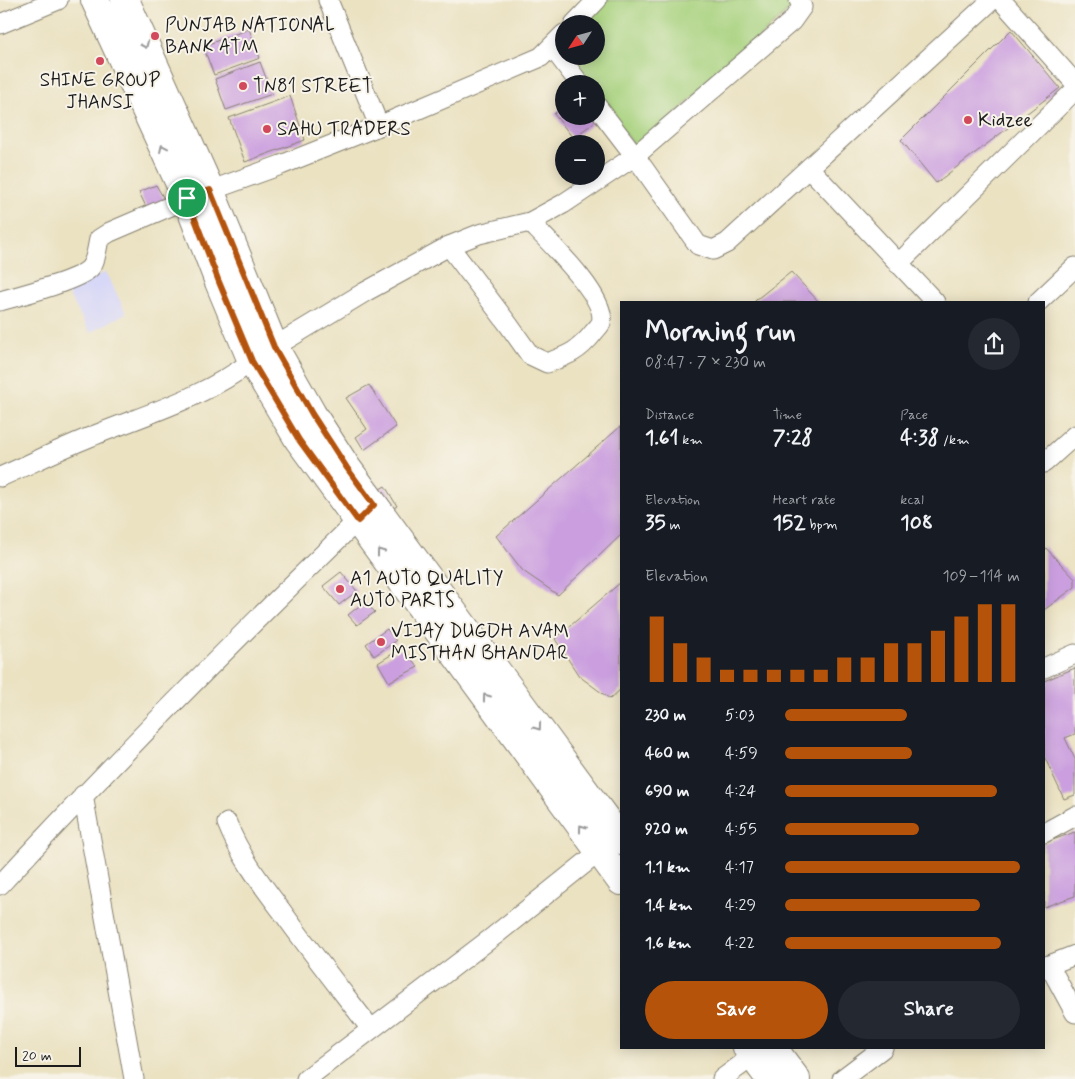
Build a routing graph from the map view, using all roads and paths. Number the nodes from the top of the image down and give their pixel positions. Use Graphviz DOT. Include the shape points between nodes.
graph roads {
  1 [pos="58,0"];
  2 [pos="95,0"];
  3 [pos="125,0"];
  4 [pos="328,0"];
  5 [pos="597,0"];
  6 [pos="799,0"];
  7 [pos="992,0"];
  8 [pos="1001,0"];
  9 [pos="583,15"];
  10 [pos="0,24"];
  11 [pos="555,43"];
  12 [pos="1075,83"];
  13 [pos="1075,90"];
  14 [pos="605,117"];
  15 [pos="379,126"];
  16 [pos="635,156"];
  17 [pos="809,168"];
  18 [pos="198,194"];
  19 [pos="530,222"];
  20 [pos="449,246"];
  21 [pos="898,264"];
  22 [pos="1075,267"];
  23 [pos="934,301"];
  24 [pos="1039,301"];
  25 [pos="0,302"];
  26 [pos="263,354"];
  27 [pos="1075,435"];
  28 [pos="1045,463"];
  29 [pos="0,477"];
  30 [pos="366,513"];
  31 [pos="1075,654"];
  32 [pos="1045,668"];
  33 [pos="83,795"];
  34 [pos="1075,816"];
  35 [pos="227,823"];
  36 [pos="1045,831"];
  37 [pos="610,846"];
  38 [pos="620,878"];
  39 [pos="0,886"];
  40 [pos="1075,955"];
  41 [pos="1046,966"];
  42 [pos="1075,1013"];
  43 [pos="372,1029"];
  44 [pos="882,1049"];
  45 [pos="758,1050"];
  46 [pos="134,1079"];
  47 [pos="306,1079"];
  48 [pos="722,1079"];
  49 [pos="770,1079"];
  50 [pos="796,1079"];
  51 [pos="842,1079"];
  1 -- 10 [label="street"];
  18 -- 2 [label="street, one-way"];
  3 -- 18 [label="street, one-way"];
  4 -- 15 [label="street"];
  5 -- 9 [label="street"];
  6 -- 16 [label="street" via="802,7 792,21"];
  7 -- 17 [label="street"];
  8 -- 12 [label="street"];
  11 -- 15 [label="street" via="541,58"];
  13 -- 21 [label="street"];
  14 -- 16 [label="street"];
  15 -- 18 [label="street"];
  16 -- 17 [label="street" via="698,245 713,250 727,243"];
  16 -- 19 [label="street"];
  17 -- 21 [label="street"];
  18 -- 25 [label="street" via="99,239 91,268 79,277"];
  18 -- 26 [label="street" via="219,282"];
  19 -- 20 [label="street" via="479,234"];
  19 -- 20 [label="street" via="590,288 601,308 601,323 588,340 573,353 547,363 530,355"];
  20 -- 26 [label="street"];
  21 -- 23 [label="street"];
  22 -- 24 [label="street"];
  26 -- 29 [label="street" via="210,388"];
  26 -- 30 [label="street" via="299,440"];
  27 -- 28 [label="street"];
  30 -- 33 [label="street"];
  30 -- 37 [label="street"];
  31 -- 32 [label="street"];
  33 -- 39 [label="street"];
  33 -- 46 [label="street"];
  34 -- 36 [label="street"];
  35 -- 43 [label="street" via="255,875"];
  37 -- 38 [label="street"];
  37 -- 43 [label="street"];
  40 -- 41 [label="street"];
  41 -- 42 [label="street"];
  43 -- 47 [label="street"];
  44 -- 51 [label="street"];
  45 -- 48 [label="street"];
  45 -- 49 [label="street"];
  45 -- 50 [label="street"];
}
